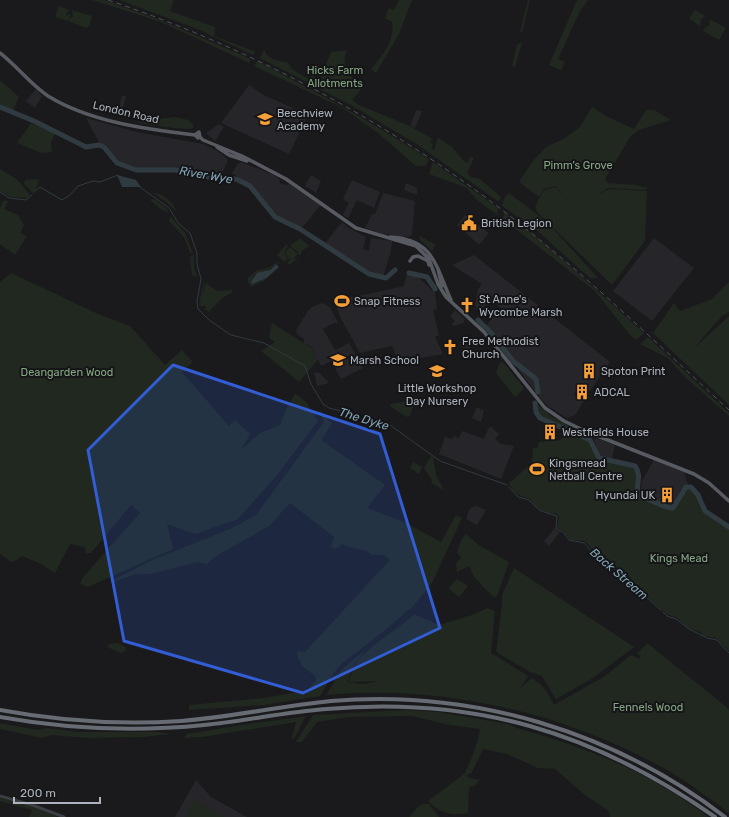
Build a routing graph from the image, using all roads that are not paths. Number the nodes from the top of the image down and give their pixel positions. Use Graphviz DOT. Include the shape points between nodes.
graph roads {
  1 [pos="0,53"];
  2 [pos="209,142"];
  3 [pos="220,147"];
  4 [pos="235,155"];
  5 [pos="257,165"];
  6 [pos="384,237"];
  7 [pos="410,261"];
  8 [pos="438,269"];
  9 [pos="437,280"];
  10 [pos="446,297"];
  11 [pos="451,301"];
  12 [pos="729,501"];
  13 [pos="0,710"];
  14 [pos="0,717"];
  15 [pos="0,796"];
  16 [pos="64,817"];
  17 [pos="715,817"];
  18 [pos="725,817"];
  1 -- 2 [label="main road, London Road" via="47,95 71,107 112,121 195,135"];
  2 -- 3 [label="main road"];
  2 -- 5 [label="main road" via="229,155"];
  3 -- 4 [label="main road"];
  3 -- 5 [label="main road"];
  5 -- 6 [label="main road" via="291,182 356,228"];
  6 -- 9 [label="main road" via="407,243 420,250 430,259"];
  6 -- 11 [label="main road" via="414,241 433,257"];
  7 -- 9 [label="main road" via="413,257 422,257 428,261"];
  8 -- 10 [label="main road"];
  9 -- 10 [label="main road"];
  10 -- 11 [label="main road"];
  11 -- 12 [label="main road" via="484,332 545,408 585,431 694,474 709,483"];
  13 -- 18 [label="highway" via="51,718 133,722 182,720 333,701 394,700 463,705 490,709 556,727 627,756 670,780"];
  14 -- 17 [label="highway" via="47,724 147,729 204,725 327,709 379,707 457,711 516,722 591,746 644,772"];
  15 -- 16 [label="street"];
}
